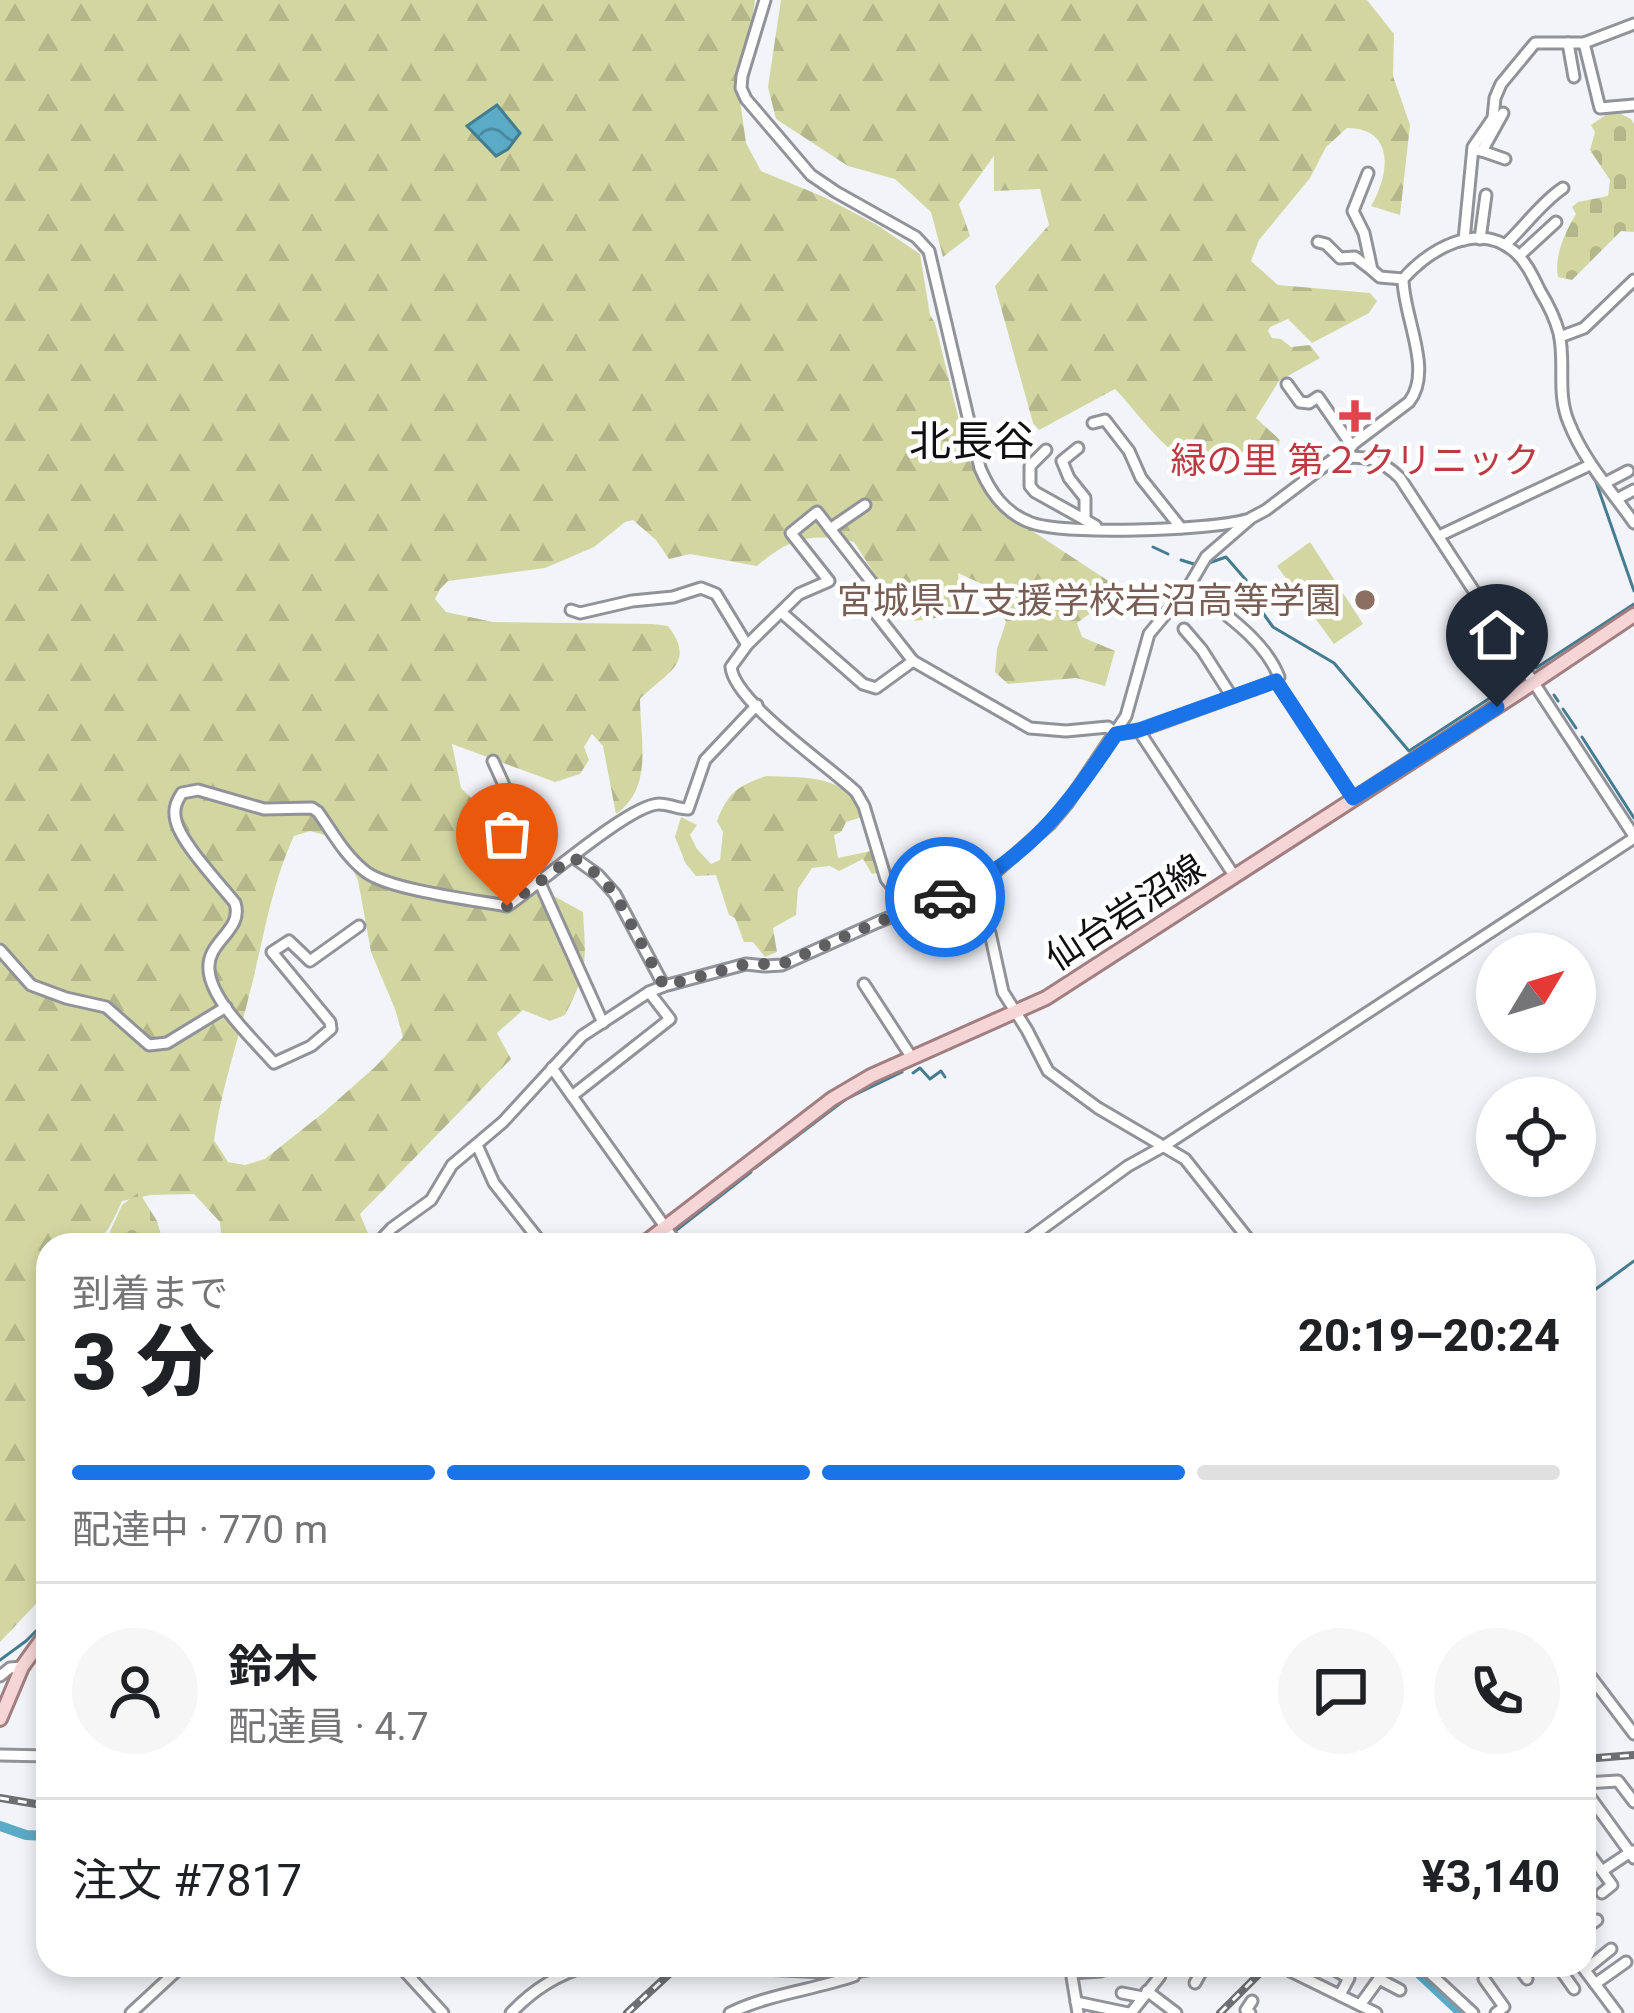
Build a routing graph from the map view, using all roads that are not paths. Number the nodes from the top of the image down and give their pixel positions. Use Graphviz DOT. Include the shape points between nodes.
graph roads {
  1 [pos="765,0"];
  2 [pos="1634,24"];
  3 [pos="1568,43"];
  4 [pos="1584,43"];
  5 [pos="1574,77"];
  6 [pos="1634,105"];
  7 [pos="1503,113"];
  8 [pos="1478,151"];
  9 [pos="1504,159"];
  10 [pos="1368,173"];
  11 [pos="1563,188"];
  12 [pos="1486,195"];
  13 [pos="1556,222"];
  14 [pos="1464,239"];
  15 [pos="1480,239"];
  16 [pos="1318,242"];
  17 [pos="1505,245"];
  18 [pos="1520,256"];
  19 [pos="1372,270"];
  20 [pos="1403,279"];
  21 [pos="1634,280"];
  22 [pos="1560,337"];
  23 [pos="1287,384"];
  24 [pos="1094,422"];
  25 [pos="1352,446"];
  26 [pos="1078,448"];
  27 [pos="1046,450"];
  28 [pos="1328,464"];
  29 [pos="1590,465"];
  30 [pos="1628,471"];
  31 [pos="1069,478"];
  32 [pos="1604,484"];
  33 [pos="1634,490"];
  34 [pos="1046,497"];
  35 [pos="1617,499"];
  36 [pos="865,505"];
  37 [pos="1251,518"];
  38 [pos="1085,520"];
  39 [pos="1634,524"];
  40 [pos="1101,528"];
  41 [pos="1180,528"];
  42 [pos="830,529"];
  43 [pos="1439,536"];
  44 [pos="1189,586"];
  45 [pos="571,610"];
  46 [pos="782,612"];
  47 [pos="1634,615"];
  48 [pos="1184,629"];
  49 [pos="748,645"];
  50 [pos="913,661"];
  51 [pos="1276,681"];
  52 [pos="1534,683"];
  53 [pos="1232,697"];
  54 [pos="757,705"];
  55 [pos="1139,730"];
  56 [pos="1116,734"];
  57 [pos="493,761"];
  58 [pos="1353,798"];
  59 [pos="1634,837"];
  60 [pos="573,857"];
  61 [pos="1235,877"];
  62 [pos="540,883"];
  63 [pos="960,891"];
  64 [pos="910,909"];
  65 [pos="359,926"];
  66 [pos="0,950"];
  67 [pos="864,984"];
  68 [pos="664,986"];
  69 [pos="649,992"];
  70 [pos="226,1007"];
  71 [pos="1014,1013"];
  72 [pos="603,1023"];
  73 [pos="912,1058"];
  74 [pos="552,1068"];
  75 [pos="572,1096"];
  76 [pos="477,1145"];
  77 [pos="1164,1146"];
  78 [pos="665,1227"];
  79 [pos="387,1233"];
  80 [pos="534,1233"];
  81 [pos="657,1233"];
  82 [pos="669,1233"];
  83 [pos="1036,1233"];
  84 [pos="1244,1233"];
  85 [pos="36,1647"];
  86 [pos="22,1666"];
  87 [pos="0,1676"];
  88 [pos="1596,1684"];
  89 [pos="0,1719"];
  90 [pos="1634,1734"];
  91 [pos="0,1755"];
  92 [pos="36,1756"];
  93 [pos="1596,1784"];
  94 [pos="1634,1802"];
  95 [pos="1596,1803"];
  96 [pos="1633,1854"];
  97 [pos="1596,1863"];
  98 [pos="1602,1871"];
  99 [pos="1602,1893"];
  100 [pos="1611,1949"];
  101 [pos="1596,1959"];
  102 [pos="1626,1962"];
  103 [pos="170,1977"];
  104 [pos="410,1977"];
  105 [pos="561,1977"];
  106 [pos="850,1977"];
  107 [pos="1072,1977"];
  108 [pos="1159,1977"];
  109 [pos="1198,1977"];
  110 [pos="1313,1977"];
  111 [pos="1347,1977"];
  112 [pos="1434,1977"];
  113 [pos="1566,1977"];
  114 [pos="1590,1977"];
  115 [pos="1379,1978"];
  116 [pos="1484,1979"];
  117 [pos="1195,1983"];
  118 [pos="1595,1984"];
  119 [pos="1574,1989"];
  120 [pos="1400,1990"];
  121 [pos="1122,1993"];
  122 [pos="1340,1995"];
  123 [pos="144,2001"];
  124 [pos="1137,2004"];
  125 [pos="1077,2007"];
  126 [pos="1362,2008"];
  127 [pos="131,2013"];
  128 [pos="156,2013"];
  129 [pos="443,2013"];
  130 [pos="511,2013"];
  131 [pos="730,2013"];
  132 [pos="1149,2013"];
  133 [pos="1176,2013"];
  134 [pos="1376,2013"];
  135 [pos="1473,2013"];
  136 [pos="1496,2013"];
  137 [pos="1617,2013"];
  1 -- 40 [label="street" via="743,94 811,175 929,251 987,484 1027,522"];
  2 -- 4 [label="street"];
  3 -- 4 [label="street"];
  3 -- 5 [label="street"];
  3 -- 8 [label="street" via="1535,43 1519,61 1501,84"];
  4 -- 6 [label="street" via="1600,108"];
  7 -- 8 [label="street"];
  8 -- 9 [label="street"];
  8 -- 14 [label="street"];
  10 -- 19 [label="street" via="1353,211"];
  11 -- 17 [label="street"];
  12 -- 15 [label="street"];
  13 -- 18 [label="street"];
  14 -- 15 [label="street"];
  14 -- 20 [label="street" via="1437,249"];
  15 -- 17 [label="street"];
  16 -- 19 [label="street"];
  17 -- 18 [label="street"];
  18 -- 22 [label="street"];
  19 -- 20 [label="street"];
  20 -- 25 [label="street" via="1420,384"];
  21 -- 22 [label="street" via="1584,328"];
  22 -- 29 [label="street" via="1562,404"];
  23 -- 25 [label="street" via="1300,402 1318,397"];
  24 -- 41 [label="street" via="1105,420"];
  25 -- 28 [label="street"];
  26 -- 31 [label="street" via="1062,461"];
  27 -- 34 [label="street" via="1028,476"];
  28 -- 37 [label="street"];
  28 -- 43 [label="street" via="1353,456 1388,466"];
  29 -- 32 [label="street"];
  29 -- 43 [label="street"];
  30 -- 32 [label="street"];
  31 -- 34 [label="street"];
  31 -- 38 [label="street" via="1085,498"];
  32 -- 35 [label="street"];
  33 -- 35 [label="street"];
  34 -- 38 [label="street"];
  35 -- 39 [label="street"];
  36 -- 42 [label="street"];
  37 -- 41 [label="street"];
  37 -- 44 [label="street" via="1206,557"];
  38 -- 40 [label="street"];
  40 -- 41 [label="street"];
  42 -- 46 [label="street" via="817,512 791,533 829,581"];
  42 -- 50 [label="street" via="887,602 876,614"];
  43 -- 52 [label="street"];
  44 -- 51 [label="street" via="1259,646"];
  44 -- 56 [label="street" via="1149,634"];
  45 -- 49 [label="street" via="701,588 716,594"];
  46 -- 49 [label="street"];
  46 -- 50 [label="street" via="869,687"];
  47 -- 52 [label="main road, 仙台岩沼線"];
  48 -- 53 [label="street"];
  49 -- 54 [label="street" via="730,667"];
  50 -- 56 [label="street" via="1030,728 1108,727"];
  51 -- 53 [label="street"];
  51 -- 58 [label="street"];
  52 -- 58 [label="main road, 仙台岩沼線"];
  52 -- 59 [label="street"];
  53 -- 55 [label="street"];
  54 -- 60 [label="street" via="705,760 688,809 659,804 635,812"];
  54 -- 64 [label="street" via="856,792 886,879"];
  55 -- 56 [label="street"];
  55 -- 61 [label="street"];
  56 -- 63 [label="street" via="1051,823 992,875"];
  57 -- 62 [label="street" via="508,794 503,816"];
  58 -- 61 [label="main road, 仙台岩沼線"];
  59 -- 77 [label="street"];
  60 -- 62 [label="street"];
  60 -- 68 [label="street" via="615,894"];
  61 -- 71 [label="main road, 仙台岩沼線"];
  62 -- 70 [label="street" via="507,906 399,886 364,871 312,808 264,809 198,790 182,793 176,825 238,911 209,959"];
  62 -- 72 [label="street"];
  63 -- 64 [label="street"];
  63 -- 71 [label="street" via="990,934"];
  64 -- 68 [label="street" via="782,964 746,964"];
  65 -- 70 [label="street" via="310,961 289,941 272,952 330,1022 311,1046 274,1063"];
  66 -- 70 [label="street" via="31,985 106,1007 149,1045 167,1043"];
  67 -- 73 [label="street"];
  68 -- 69 [label="street"];
  69 -- 72 [label="street"];
  69 -- 75 [label="street" via="670,1019"];
  71 -- 73 [label="main road, 仙台岩沼線"];
  71 -- 77 [label="street" via="1048,1071"];
  72 -- 74 [label="street"];
  73 -- 78 [label="main road, 仙台岩沼線" via="832,1099"];
  74 -- 75 [label="street"];
  74 -- 76 [label="street"];
  75 -- 78 [label="street"];
  76 -- 79 [label="street" via="452,1165 431,1201"];
  76 -- 80 [label="street" via="494,1183"];
  77 -- 83 [label="street"];
  77 -- 84 [label="street" via="1185,1159"];
  78 -- 81 [label="main road, 仙台岩沼線"];
  78 -- 82 [label="street"];
  85 -- 86 [label="main road"];
  86 -- 87 [label="street"];
  86 -- 89 [label="main road"];
  88 -- 90 [label="street"];
  91 -- 92 [label="street"];
  93 -- 94 [label="street" via="1618,1780"];
  95 -- 96 [label="street"];
  96 -- 98 [label="street"];
  97 -- 98 [label="street"];
  98 -- 99 [label="street" via="1612,1885"];
  100 -- 101 [label="street"];
  102 -- 118 [label="street"];
  103 -- 123 [label="street"];
  104 -- 129 [label="street"];
  105 -- 130 [label="street"];
  106 -- 131 [label="street"];
  107 -- 125 [label="street"];
  108 -- 124 [label="street"];
  109 -- 117 [label="street"];
  110 -- 122 [label="street"];
  111 -- 122 [label="street"];
  112 -- 135 [label="street"];
  113 -- 119 [label="street"];
  114 -- 118 [label="street"];
  115 -- 120 [label="street"];
  115 -- 126 [label="street"];
  116 -- 136 [label="street" via="1504,2007"];
  118 -- 137 [label="street"];
  121 -- 124 [label="street"];
  122 -- 126 [label="street"];
  123 -- 127 [label="street"];
  123 -- 128 [label="street"];
  124 -- 125 [label="street"];
  124 -- 132 [label="street"];
  124 -- 133 [label="street"];
  126 -- 134 [label="street"];
}
